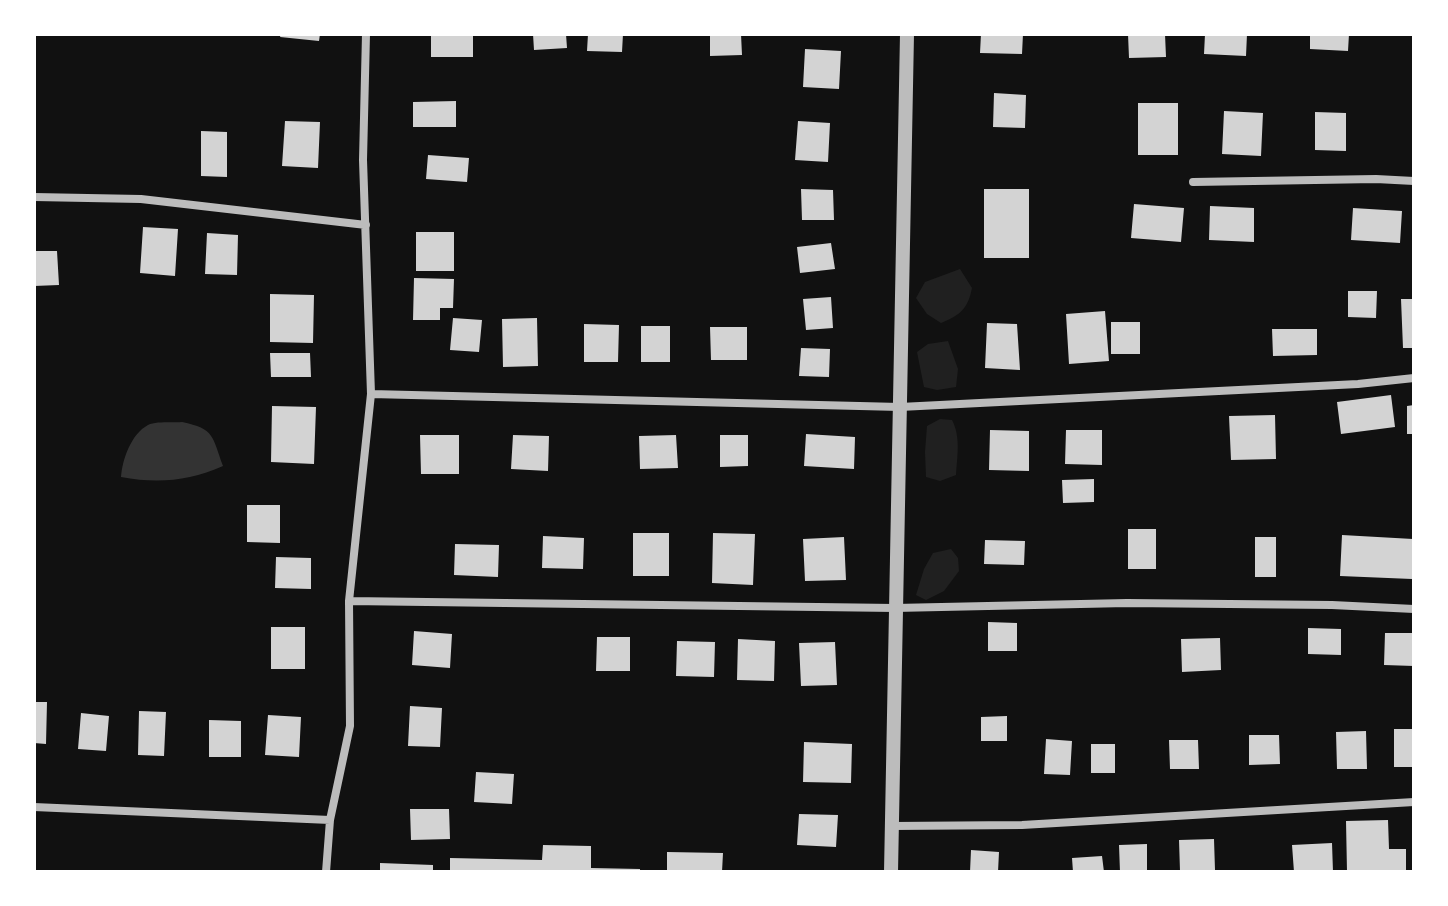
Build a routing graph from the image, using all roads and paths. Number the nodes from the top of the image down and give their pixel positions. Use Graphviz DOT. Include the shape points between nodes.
graph roads {
  1 [pos="366,34"];
  2 [pos="907,34"];
  3 [pos="1414,181"];
  4 [pos="1193,182"];
  5 [pos="34,197"];
  6 [pos="366,225"];
  7 [pos="1414,378"];
  8 [pos="371,394"];
  9 [pos="900,407"];
  10 [pos="349,601"];
  11 [pos="895,608"];
  12 [pos="1414,609"];
  13 [pos="1414,802"];
  14 [pos="34,807"];
  15 [pos="330,820"];
  16 [pos="892,826"];
  17 [pos="326,872"];
  18 [pos="891,872"];
  1 -- 6 [label="street"];
  2 -- 9 [label="street"];
  3 -- 4 [label="street"];
  5 -- 6 [label="street" via="141,199"];
  6 -- 8 [label="street"];
  7 -- 9 [label="street"];
  8 -- 9 [label="street"];
  8 -- 10 [label="street"];
  9 -- 11 [label="street"];
  10 -- 11 [label="street"];
  10 -- 15 [label="street" via="350,726"];
  11 -- 12 [label="street" via="1127,603"];
  11 -- 16 [label="street"];
  13 -- 16 [label="street" via="1022,825"];
  14 -- 15 [label="street"];
  15 -- 17 [label="street"];
  16 -- 18 [label="street"];
}
